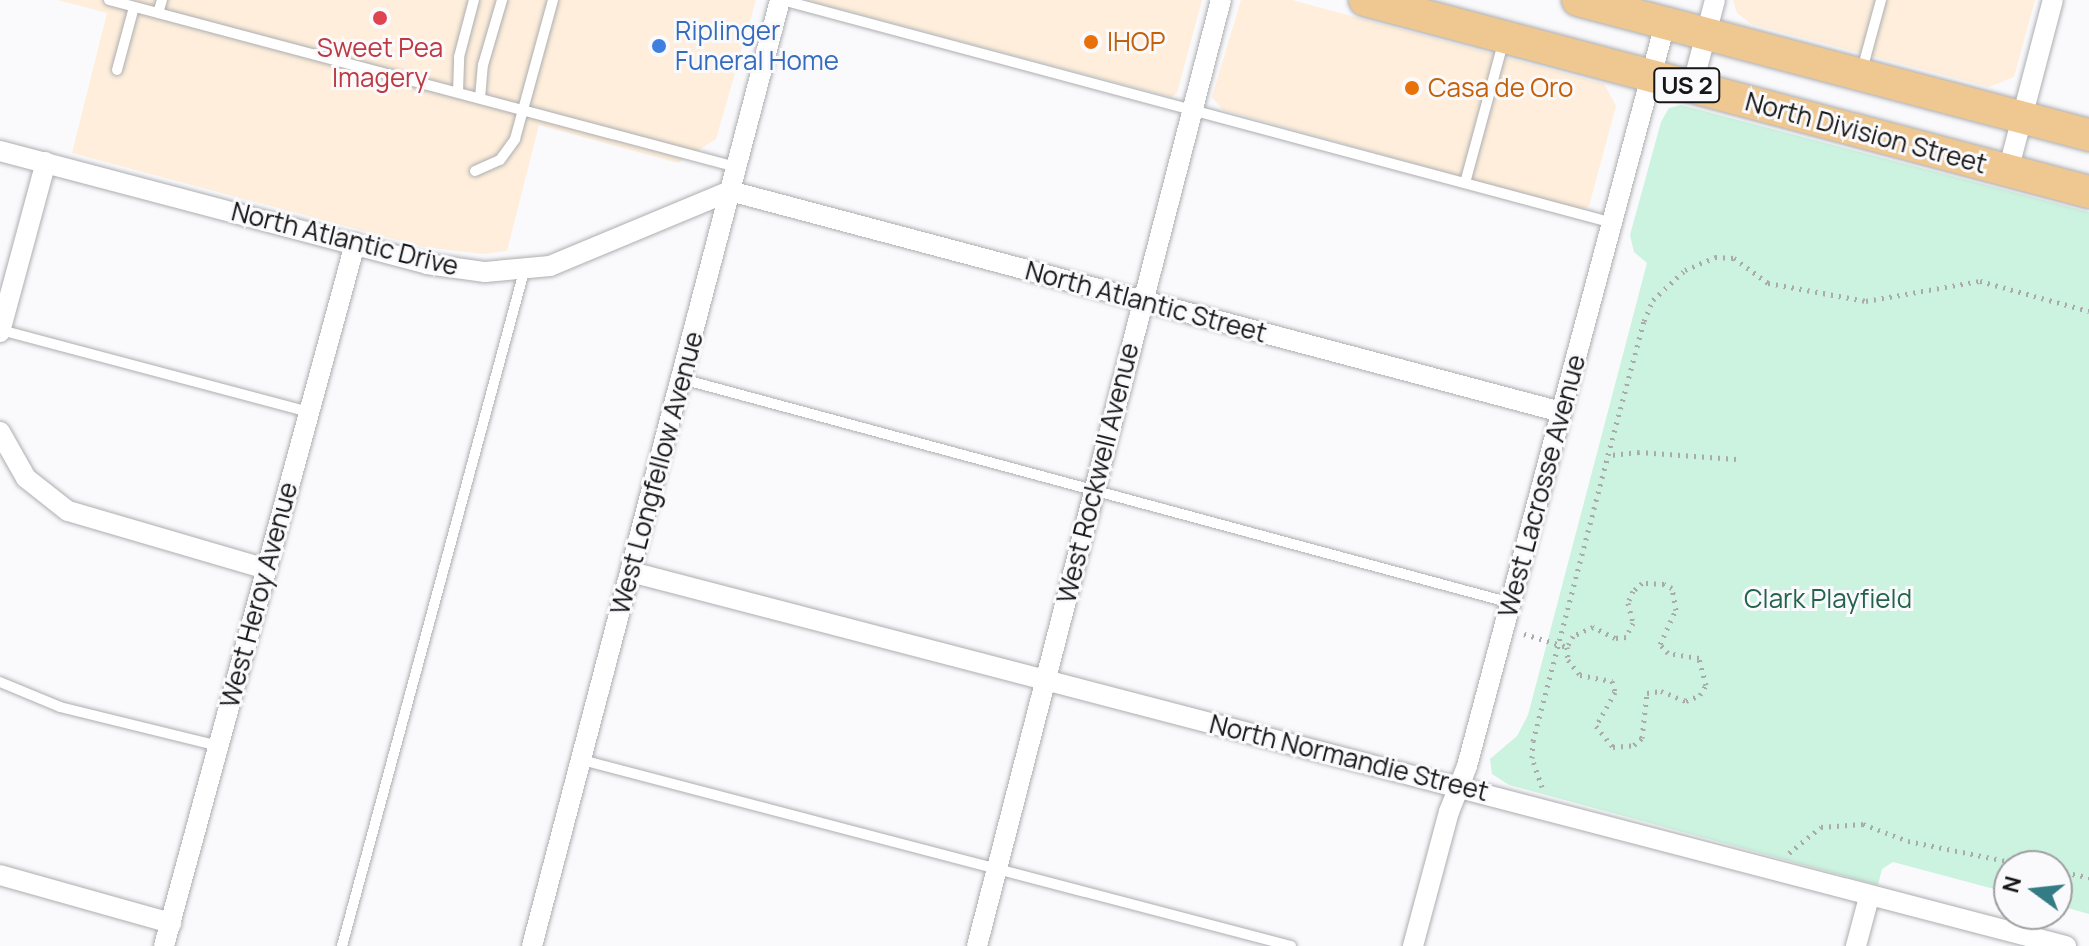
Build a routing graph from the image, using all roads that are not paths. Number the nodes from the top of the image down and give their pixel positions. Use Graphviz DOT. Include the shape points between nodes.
graph roads {
  1 [pos="109,0"];
  2 [pos="162,0"];
  3 [pos="474,0"];
  4 [pos="502,0"];
  5 [pos="553,0"];
  6 [pos="781,0"];
  7 [pos="1221,0"];
  8 [pos="1365,0"];
  9 [pos="1578,0"];
  10 [pos="1715,0"];
  11 [pos="1881,0"];
  12 [pos="2053,0"];
  13 [pos="134,7"];
  14 [pos="158,13"];
  15 [pos="1665,24"];
  16 [pos="1706,35"];
  17 [pos="1505,37"];
  18 [pos="117,70"];
  19 [pos="1652,76"];
  20 [pos="1860,76"];
  21 [pos="1692,87"];
  22 [pos="458,92"];
  23 [pos="480,98"];
  24 [pos="1192,109"];
  25 [pos="524,110"];
  26 [pos="2022,118"];
  27 [pos="2089,135"];
  28 [pos="0,151"];
  29 [pos="46,162"];
  30 [pos="736,167"];
  31 [pos="475,171"];
  32 [pos="2008,171"];
  33 [pos="1465,183"];
  34 [pos="730,191"];
  35 [pos="2089,192"];
  36 [pos="1613,223"];
  37 [pos="355,244"];
  38 [pos="525,268"];
  39 [pos="1141,301"];
  40 [pos="0,331"];
  41 [pos="682,379"];
  42 [pos="309,412"];
  43 [pos="1561,412"];
  44 [pos="0,432"];
  45 [pos="1094,492"];
  46 [pos="266,569"];
  47 [pos="631,572"];
  48 [pos="1511,603"];
  49 [pos="1046,681"];
  50 [pos="0,682"];
  51 [pos="219,746"];
  52 [pos="582,760"];
  53 [pos="1459,786"];
  54 [pos="997,868"];
  55 [pos="0,875"];
  56 [pos="1869,897"];
  57 [pos="171,923"];
  58 [pos="164,946"];
  59 [pos="342,946"];
  60 [pos="532,946"];
  61 [pos="977,946"];
  62 [pos="1291,946"];
  63 [pos="1413,946"];
  64 [pos="1856,946"];
  65 [pos="2066,946"];
  1 -- 13 [label="lane"];
  2 -- 14 [label="lane"];
  3 -- 22 [label="lane" via="459,57"];
  4 -- 23 [label="lane" via="483,65"];
  5 -- 25 [label="lane"];
  6 -- 24 [label="lane"];
  6 -- 30 [label="street, West Longfellow Avenue"];
  7 -- 24 [label="street, West Rockwell Avenue"];
  8 -- 17 [label="main road, North Division Street / US 2"];
  9 -- 15 [label="main road, North Division Street / US 2"];
  10 -- 16 [label="street"];
  11 -- 20 [label="lane"];
  12 -- 26 [label="street"];
  13 -- 14 [label="lane"];
  13 -- 18 [label="lane"];
  14 -- 22 [label="lane"];
  15 -- 16 [label="main road, North Division Street / US 2"];
  15 -- 19 [label="street, West Lacrosse Avenue"];
  16 -- 20 [label="main road, North Division Street / US 2"];
  16 -- 21 [label="street"];
  17 -- 19 [label="main road, North Division Street / US 2"];
  17 -- 33 [label="lane"];
  19 -- 21 [label="main road, North Division Street / US 2"];
  19 -- 36 [label="street, West Lacrosse Avenue"];
  20 -- 26 [label="main road, North Division Street / US 2"];
  21 -- 32 [label="main road, North Division Street / US 2"];
  22 -- 23 [label="lane"];
  23 -- 25 [label="lane"];
  24 -- 33 [label="lane"];
  24 -- 39 [label="street, West Rockwell Avenue"];
  25 -- 30 [label="lane"];
  25 -- 31 [label="lane" via="515,139 500,160"];
  26 -- 27 [label="main road, North Division Street / US 2"];
  26 -- 32 [label="street"];
  28 -- 29 [label="street, North Atlantic Drive"];
  29 -- 37 [label="street, North Atlantic Drive"];
  29 -- 40 [label="street"];
  30 -- 34 [label="street, West Longfellow Avenue"];
  32 -- 35 [label="main road, North Division Street / US 2"];
  33 -- 36 [label="lane"];
  34 -- 38 [label="street, North Atlantic Drive" via="563,261"];
  34 -- 39 [label="street, North Atlantic Street"];
  34 -- 41 [label="street, West Longfellow Avenue"];
  36 -- 43 [label="street, West Lacrosse Avenue"];
  37 -- 38 [label="street, North Atlantic Drive" via="427,264 485,272"];
  37 -- 42 [label="street, West Heroy Avenue"];
  38 -- 59 [label="lane"];
  39 -- 43 [label="street, North Atlantic Street"];
  39 -- 45 [label="street, West Rockwell Avenue"];
  40 -- 42 [label="lane"];
  41 -- 45 [label="lane"];
  41 -- 47 [label="street, West Longfellow Avenue"];
  42 -- 46 [label="street, West Heroy Avenue"];
  43 -- 48 [label="street, West Lacrosse Avenue"];
  44 -- 46 [label="street" via="26,478 68,511"];
  45 -- 48 [label="lane"];
  45 -- 49 [label="street, West Rockwell Avenue"];
  46 -- 51 [label="street, West Heroy Avenue"];
  47 -- 49 [label="street, North Normandie Street"];
  47 -- 52 [label="street, West Longfellow Avenue"];
  48 -- 53 [label="street, West Lacrosse Avenue"];
  49 -- 53 [label="street, North Normandie Street"];
  49 -- 54 [label="street, West Rockwell Avenue"];
  50 -- 51 [label="lane" via="60,707"];
  51 -- 57 [label="street, West Heroy Avenue"];
  52 -- 54 [label="lane"];
  52 -- 60 [label="street, West Longfellow Avenue"];
  53 -- 56 [label="street, North Normandie Street"];
  53 -- 63 [label="street, West Lacrosse Avenue"];
  54 -- 61 [label="street, West Rockwell Avenue"];
  54 -- 62 [label="lane"];
  55 -- 57 [label="street"];
  56 -- 64 [label="street"];
  56 -- 65 [label="street, North Normandie Street"];
  57 -- 58 [label="street, West Heroy Avenue"];
}
